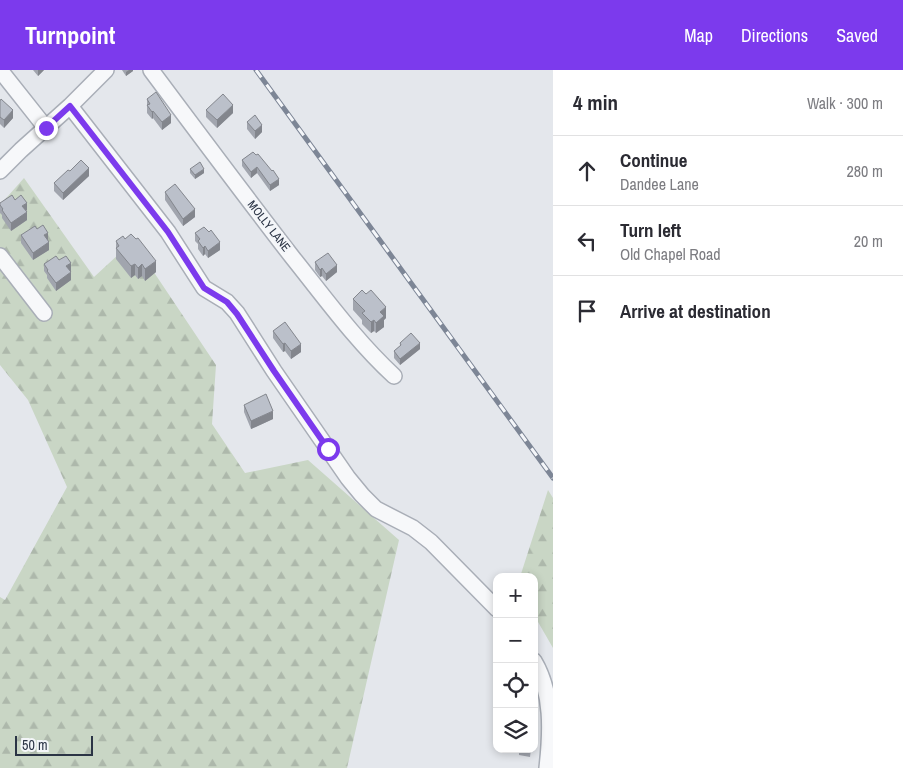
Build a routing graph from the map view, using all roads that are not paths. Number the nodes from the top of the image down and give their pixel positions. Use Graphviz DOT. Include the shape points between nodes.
graph roads {
  1 [pos="0,70"];
  2 [pos="151,70"];
  3 [pos="100,72"];
  4 [pos="70,106"];
  5 [pos="46,128"];
  6 [pos="0,171"];
  7 [pos="0,256"];
  8 [pos="44,313"];
  9 [pos="394,376"];
  10 [pos="493,605"];
  11 [pos="535,663"];
  12 [pos="548,768"];
  1 -- 5 [label="street"];
  2 -- 9 [label="street, MOLLY LANE" via="360,342"];
  3 -- 4 [label="street"];
  4 -- 5 [label="street"];
  4 -- 10 [label="street" via="168,232 204,288 227,302 237,314 348,478 376,509 413,528 431,542"];
  5 -- 6 [label="street"];
  7 -- 8 [label="street"];
  11 -- 12 [label="street" via="545,684 550,720"];
}
